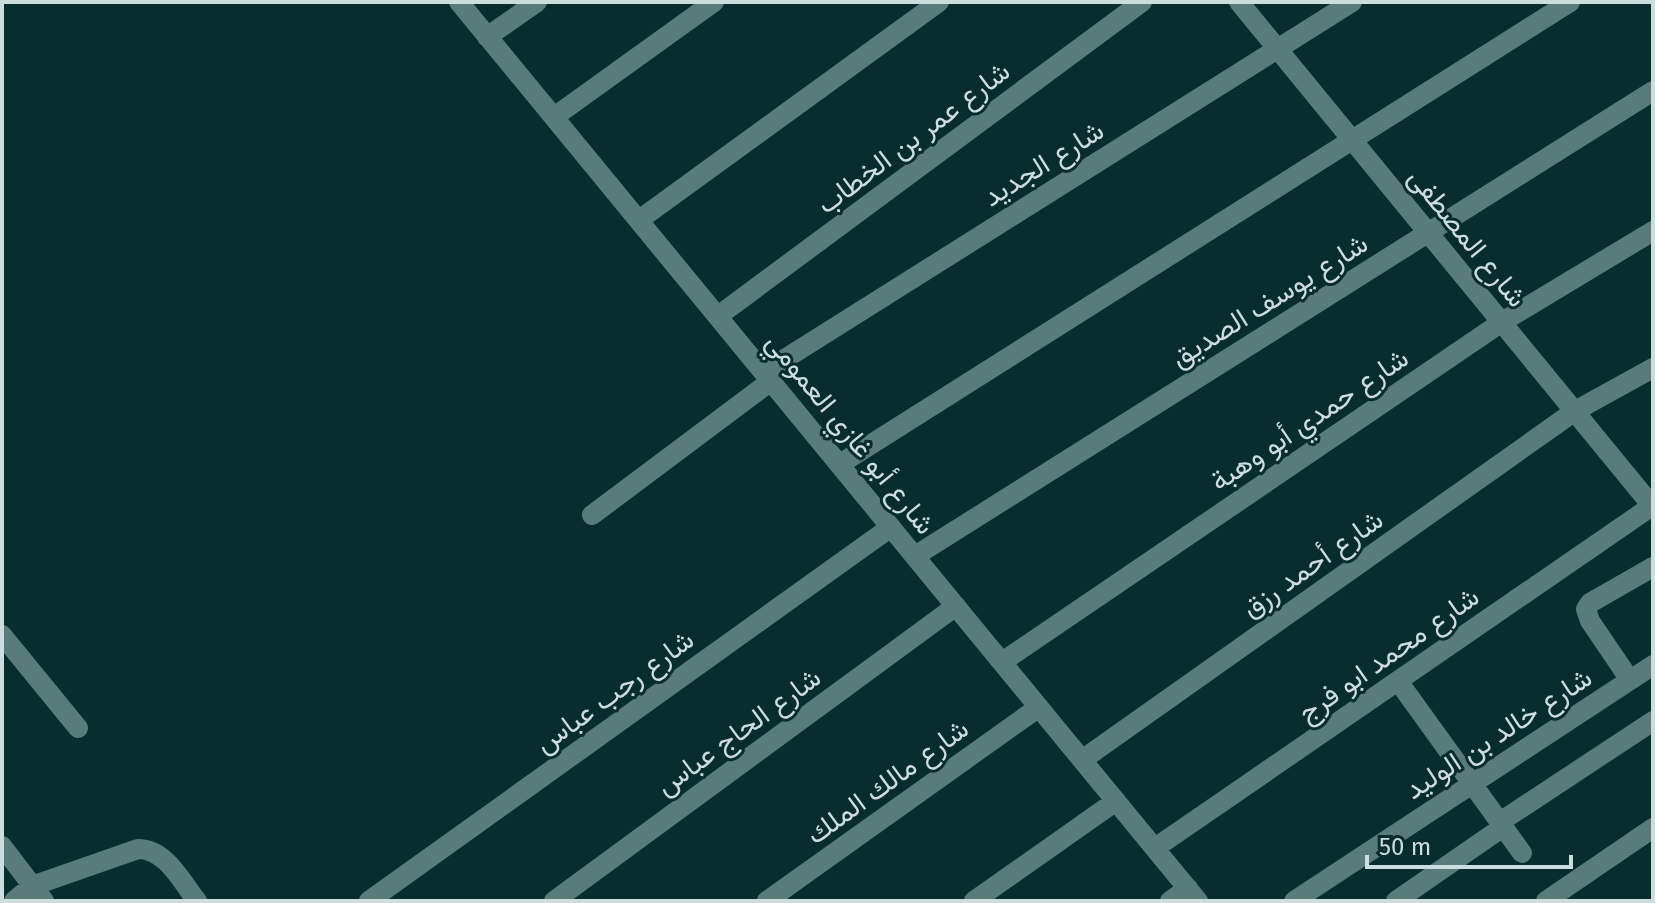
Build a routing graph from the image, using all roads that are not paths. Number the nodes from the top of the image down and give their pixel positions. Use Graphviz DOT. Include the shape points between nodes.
graph roads {
  1 [pos="459,2"];
  2 [pos="537,2"];
  3 [pos="714,2"];
  4 [pos="939,2"];
  5 [pos="1142,2"];
  6 [pos="1239,2"];
  7 [pos="1352,2"];
  8 [pos="1570,2"];
  9 [pos="487,37"];
  10 [pos="1278,49"];
  11 [pos="1653,91"];
  12 [pos="554,117"];
  13 [pos="1352,140"];
  14 [pos="639,220"];
  15 [pos="1653,231"];
  16 [pos="1428,232"];
  17 [pos="718,316"];
  18 [pos="1502,322"];
  19 [pos="1653,368"];
  20 [pos="767,376"];
  21 [pos="1575,411"];
  22 [pos="840,464"];
  23 [pos="1653,506"];
  24 [pos="592,515"];
  25 [pos="891,527"];
  26 [pos="915,556"];
  27 [pos="1653,567"];
  28 [pos="956,606"];
  29 [pos="2,635"];
  30 [pos="1002,662"];
  31 [pos="1653,665"];
  32 [pos="1630,680"];
  33 [pos="1398,681"];
  34 [pos="1039,707"];
  35 [pos="1653,721"];
  36 [pos="78,728"];
  37 [pos="1082,760"];
  38 [pos="1472,784"];
  39 [pos="1116,801"];
  40 [pos="1502,824"];
  41 [pos="1653,828"];
  42 [pos="2,846"];
  43 [pos="1155,848"];
  44 [pos="1522,853"];
  45 [pos="38,894"];
  46 [pos="1193,895"];
  47 [pos="14,901"];
  48 [pos="197,901"];
  49 [pos="369,901"];
  50 [pos="554,901"];
  51 [pos="767,901"];
  52 [pos="974,901"];
  53 [pos="1170,901"];
  54 [pos="1294,901"];
  55 [pos="1396,901"];
  56 [pos="1546,901"];
  1 -- 9 [label="street, شارع أبو غازي العمومي"];
  2 -- 9 [label="street"];
  3 -- 12 [label="street"];
  4 -- 14 [label="street"];
  5 -- 17 [label="street, شارع عمر بن الخطاب"];
  6 -- 10 [label="street, شارع المصطفى"];
  7 -- 10 [label="street, شارع الجديد"];
  8 -- 13 [label="street"];
  9 -- 12 [label="street, شارع أبو غازي العمومي"];
  10 -- 13 [label="street, شارع المصطفى"];
  10 -- 20 [label="street, شارع الجديد"];
  11 -- 16 [label="street, شارع يوسف الصديق"];
  12 -- 14 [label="street, شارع أبو غازي العمومي"];
  13 -- 16 [label="street, شارع المصطفى"];
  13 -- 22 [label="street"];
  14 -- 17 [label="street, شارع أبو غازي العمومي"];
  15 -- 18 [label="street, شارع حمدي أبو وهبة"];
  16 -- 18 [label="street, شارع المصطفى"];
  16 -- 26 [label="street, شارع يوسف الصديق"];
  17 -- 20 [label="street, شارع أبو غازي العمومي"];
  18 -- 21 [label="street, شارع المصطفى"];
  18 -- 30 [label="street, شارع حمدي أبو وهبة"];
  19 -- 21 [label="street, شارع أحمد رزق"];
  20 -- 22 [label="street, شارع أبو غازي العمومي"];
  20 -- 24 [label="street, شارع الجديد"];
  21 -- 23 [label="street, شارع المصطفى"];
  21 -- 37 [label="street, شارع أحمد رزق"];
  22 -- 25 [label="street, شارع أبو غازي العمومي"];
  23 -- 33 [label="street, شارع محمد ابو فرج"];
  25 -- 26 [label="street, شارع أبو غازي العمومي"];
  25 -- 49 [label="street, شارع رجب عباس"];
  26 -- 28 [label="street, شارع أبو غازي العمومي"];
  27 -- 32 [label="street" via="1586,609"];
  28 -- 30 [label="street, شارع أبو غازي العمومي"];
  28 -- 50 [label="street, شارع الحاج عباس"];
  29 -- 36 [label="street"];
  30 -- 34 [label="street, شارع أبو غازي العمومي"];
  31 -- 32 [label="street, شارع خالد بن الوليد"];
  32 -- 38 [label="street, شارع خالد بن الوليد"];
  33 -- 38 [label="street"];
  33 -- 43 [label="street, شارع محمد ابو فرج"];
  34 -- 37 [label="street, شارع أبو غازي العمومي"];
  34 -- 51 [label="street, شارع مالك الملك"];
  35 -- 40 [label="street"];
  37 -- 39 [label="street, شارع أبو غازي العمومي"];
  38 -- 40 [label="street"];
  38 -- 54 [label="street, شارع خالد بن الوليد"];
  39 -- 43 [label="street, شارع أبو غازي العمومي"];
  39 -- 52 [label="street"];
  40 -- 44 [label="street"];
  40 -- 55 [label="street"];
  41 -- 56 [label="street"];
  42 -- 45 [label="street"];
  43 -- 46 [label="street, شارع أبو غازي العمومي"];
  45 -- 47 [label="street"];
  45 -- 48 [label="street" via="129,851 146,849 161,856"];
  46 -- 53 [label="street"];
}
